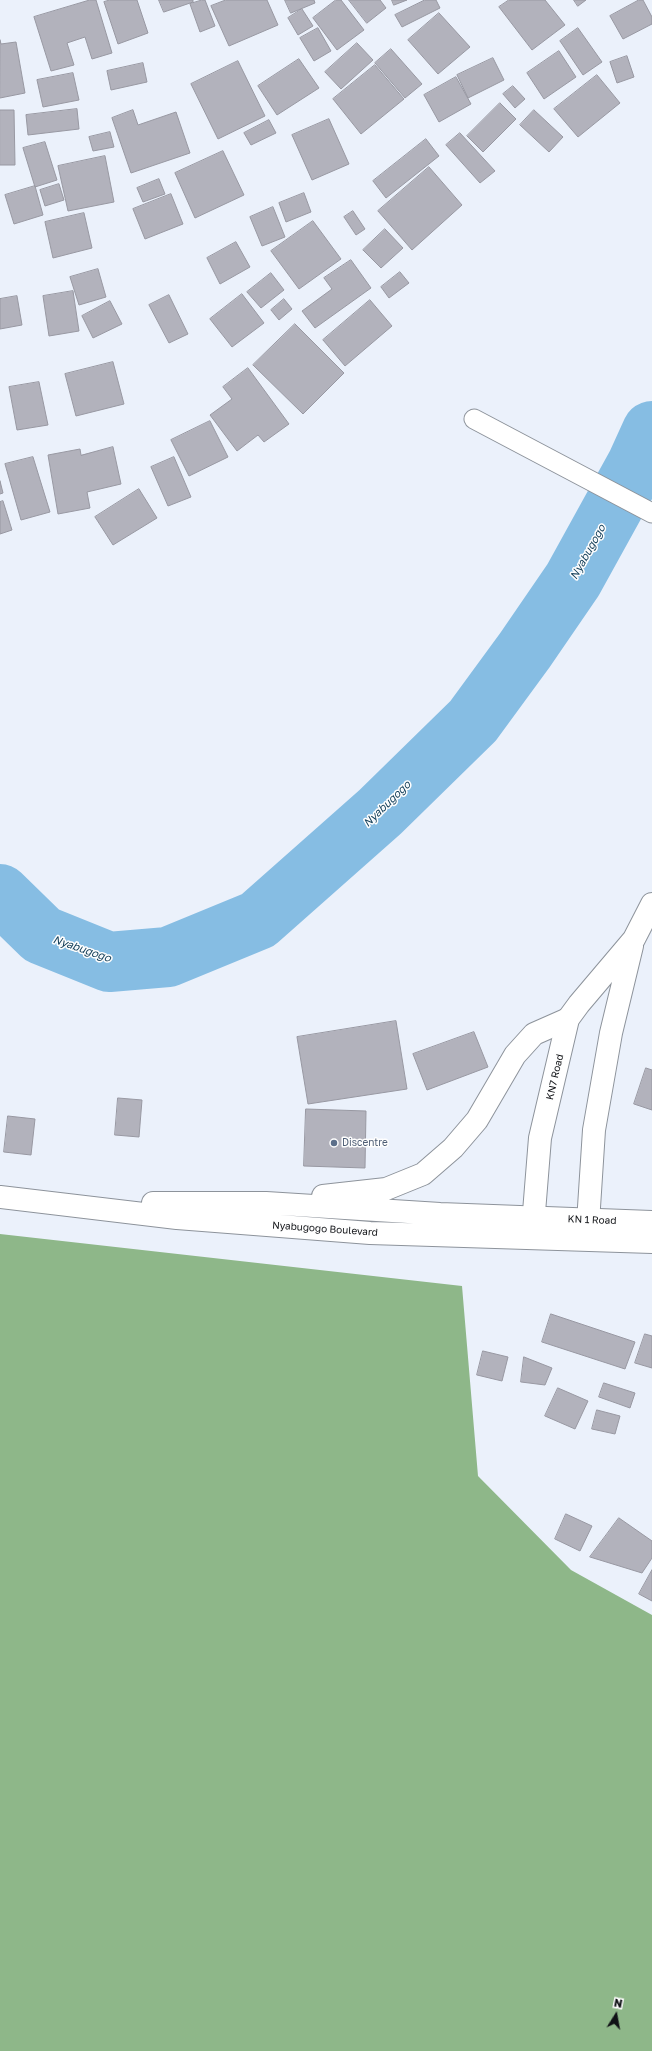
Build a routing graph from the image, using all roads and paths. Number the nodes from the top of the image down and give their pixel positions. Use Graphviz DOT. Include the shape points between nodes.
graph roads {
  1 [pos="474,419"];
  2 [pos="652,513"];
  3 [pos="652,904"];
  4 [pos="634,939"];
  5 [pos="568,1019"];
  6 [pos="0,1196"];
  7 [pos="266,1203"];
  8 [pos="652,1222"];
  9 [pos="532,1228"];
  10 [pos="587,1230"];
  11 [pos="652,1242"];
  1 -- 2 [label="lane"];
  3 -- 4 [label="main road, KN7 Road"];
  4 -- 5 [label="main road, KN7 Road"];
  4 -- 10 [label="main road, KN7 Road" via="611,1033 594,1130"];
  5 -- 7 [label="main road" via="534,1034 515,1055 477,1120 453,1148 423,1174 386,1189"];
  5 -- 9 [label="main road, KN7 Road" via="540,1138"];
  6 -- 7 [label="main road, Nyabugogo Boulevard" via="155,1203"];
  6 -- 9 [label="main road, Nyabugogo Boulevard" via="193,1219 370,1232"];
  7 -- 9 [label="main road, Nyabugogo Boulevard" via="440,1214"];
  8 -- 10 [label="main road, KN 1 Road"];
  9 -- 10 [label="main road, KN 1 Road"];
  10 -- 11 [label="main road"];
}
